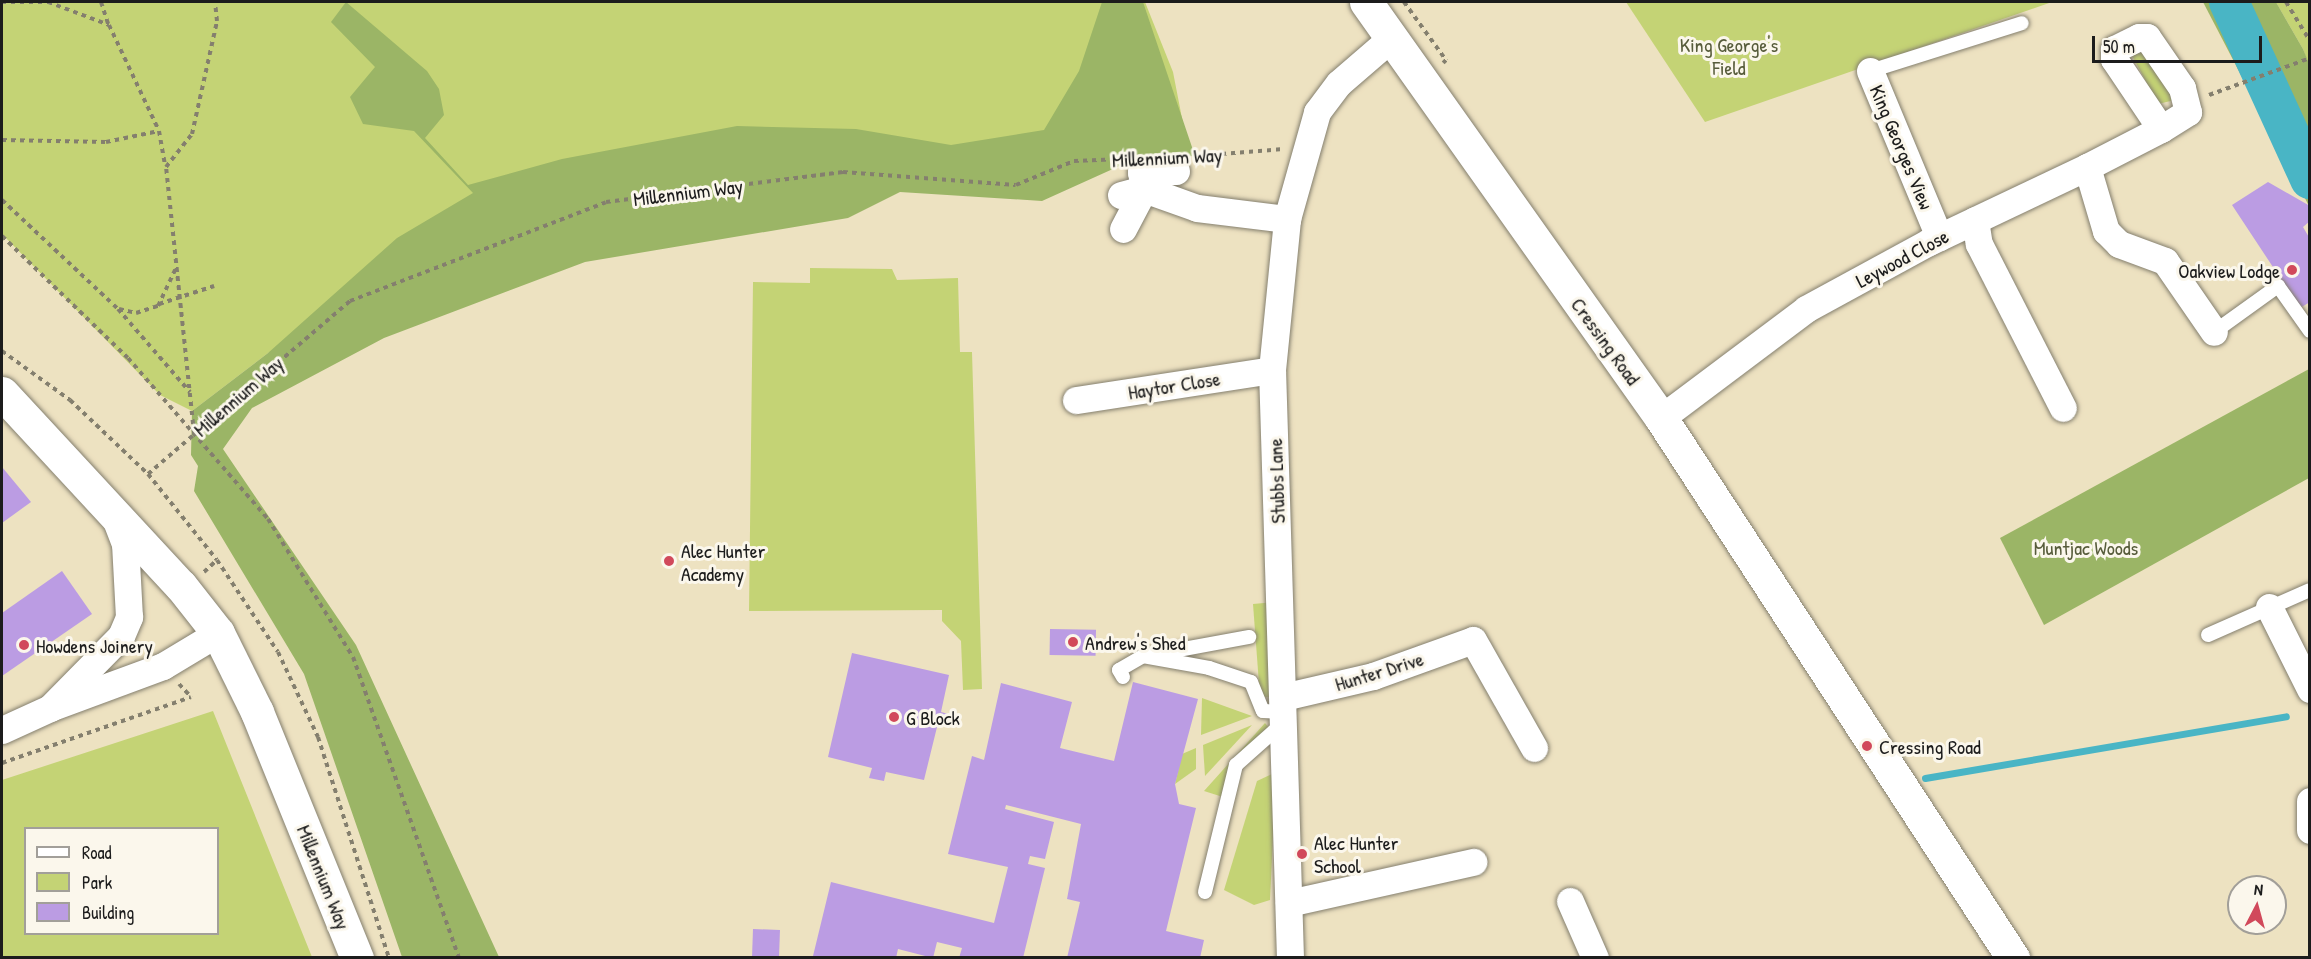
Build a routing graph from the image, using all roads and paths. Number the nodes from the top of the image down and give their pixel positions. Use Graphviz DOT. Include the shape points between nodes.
graph roads {
  1 [pos="2,2"];
  2 [pos="101,2"];
  3 [pos="215,2"];
  4 [pos="1366,2"];
  5 [pos="2286,2"];
  6 [pos="2022,23"];
  7 [pos="109,25"];
  8 [pos="1390,39"];
  9 [pos="2310,41"];
  10 [pos="2310,58"];
  11 [pos="1870,71"];
  12 [pos="2188,103"];
  13 [pos="2161,129"];
  14 [pos="159,131"];
  15 [pos="2,140"];
  16 [pos="1304,148"];
  17 [pos="1135,159"];
  18 [pos="1180,164"];
  19 [pos="166,167"];
  20 [pos="2087,167"];
  21 [pos="1132,192"];
  22 [pos="2,200"];
  23 [pos="1287,219"];
  24 [pos="1975,220"];
  25 [pos="1123,229"];
  26 [pos="2,236"];
  27 [pos="1939,237"];
  28 [pos="177,265"];
  29 [pos="214,286"];
  30 [pos="181,299"];
  31 [pos="159,304"];
  32 [pos="118,309"];
  33 [pos="2310,331"];
  34 [pos="2214,332"];
  35 [pos="1272,370"];
  36 [pos="190,392"];
  37 [pos="2,393"];
  38 [pos="1076,400"];
  39 [pos="2063,408"];
  40 [pos="1661,418"];
  41 [pos="194,434"];
  42 [pos="148,474"];
  43 [pos="113,512"];
  44 [pos="217,561"];
  45 [pos="183,590"];
  46 [pos="2310,590"];
  47 [pos="2269,608"];
  48 [pos="218,633"];
  49 [pos="2208,635"];
  50 [pos="1249,637"];
  51 [pos="1143,656"];
  52 [pos="163,666"];
  53 [pos="1124,677"];
  54 [pos="2310,689"];
  55 [pos="50,708"];
  56 [pos="1283,710"];
  57 [pos="2,730"];
  58 [pos="1533,748"];
  59 [pos="2,763"];
  60 [pos="2310,801"];
  61 [pos="2310,830"];
  62 [pos="1473,862"];
  63 [pos="1205,892"];
  64 [pos="1570,901"];
  65 [pos="1289,903"];
  66 [pos="1285,956"];
  67 [pos="357,957"];
  68 [pos="459,957"];
  69 [pos="1595,957"];
  70 [pos="2013,957"];
  1 -- 7 [label="path" via="48,2"];
  2 -- 7 [label="path"];
  3 -- 19 [label="path" via="217,21 192,134"];
  4 -- 8 [label="street, Cressing Road"];
  5 -- 9 [label="path"];
  6 -- 11 [label="lane, King Georges View"];
  7 -- 14 [label="path"];
  8 -- 16 [label="street, Stubbs Lane" via="1339,83 1317,112"];
  8 -- 40 [label="street, Cressing Road"];
  10 -- 12 [label="path"];
  11 -- 27 [label="street, King Georges View"];
  12 -- 13 [label="street, Leywood Close" via="2188,112"];
  12 -- 13 [label="street" via="2147,38 2125,41 2114,50 2114,59"];
  13 -- 20 [label="street, Leywood Close"];
  14 -- 15 [label="path" via="106,142"];
  14 -- 19 [label="path"];
  16 -- 18 [label="path, Millennium Way"];
  16 -- 23 [label="street, Stubbs Lane"];
  17 -- 41 [label="path, Millennium Way" via="1074,161 1016,185 843,172 606,202 350,301"];
  18 -- 21 [label="street" via="1141,172"];
  19 -- 28 [label="path"];
  20 -- 24 [label="street, Leywood Close"];
  20 -- 34 [label="street" via="2106,231 2119,244 2165,261"];
  21 -- 23 [label="street" via="1197,208"];
  21 -- 25 [label="street"];
  22 -- 32 [label="path"];
  23 -- 35 [label="street, Stubbs Lane"];
  24 -- 27 [label="street, Leywood Close"];
  24 -- 39 [label="street" via="1979,244"];
  26 -- 41 [label="path" via="128,357"];
  27 -- 40 [label="street, Leywood Close" via="1806,309"];
  28 -- 30 [label="path"];
  28 -- 31 [label="path"];
  29 -- 30 [label="path"];
  30 -- 31 [label="path"];
  30 -- 36 [label="path"];
  31 -- 32 [label="path" via="136,313"];
  32 -- 36 [label="path"];
  33 -- 34 [label="lane" via="2278,286"];
  35 -- 38 [label="street, Haytor Close"];
  35 -- 56 [label="street, Stubbs Lane"];
  36 -- 41 [label="path"];
  37 -- 43 [label="street, Millennium Way"];
  40 -- 70 [label="street, Cressing Road"];
  41 -- 42 [label="path, Millennium Way"];
  41 -- 68 [label="path" via="268,519 353,657"];
  43 -- 45 [label="street, Millennium Way"];
  43 -- 55 [label="street" via="125,544 129,617 95,668"];
  44 -- 45 [label="path"];
  45 -- 48 [label="street, Millennium Way"];
  46 -- 47 [label="lane"];
  47 -- 49 [label="lane"];
  47 -- 54 [label="street"];
  48 -- 52 [label="street"];
  48 -- 67 [label="street, Millennium Way" via="257,712"];
  50 -- 51 [label="lane"];
  51 -- 53 [label="lane" via="1119,670"];
  51 -- 56 [label="lane" via="1209,668 1251,682 1263,711"];
  52 -- 55 [label="street"];
  52 -- 59 [label="path" via="191,697"];
  55 -- 57 [label="street"];
  56 -- 58 [label="street, Hunter Drive" via="1473,640"];
  56 -- 63 [label="lane" via="1236,765"];
  56 -- 65 [label="street, Stubbs Lane"];
  60 -- 61 [label="street"];
  62 -- 65 [label="street"];
  64 -- 69 [label="street"];
  65 -- 66 [label="street, Stubbs Lane"];
}
